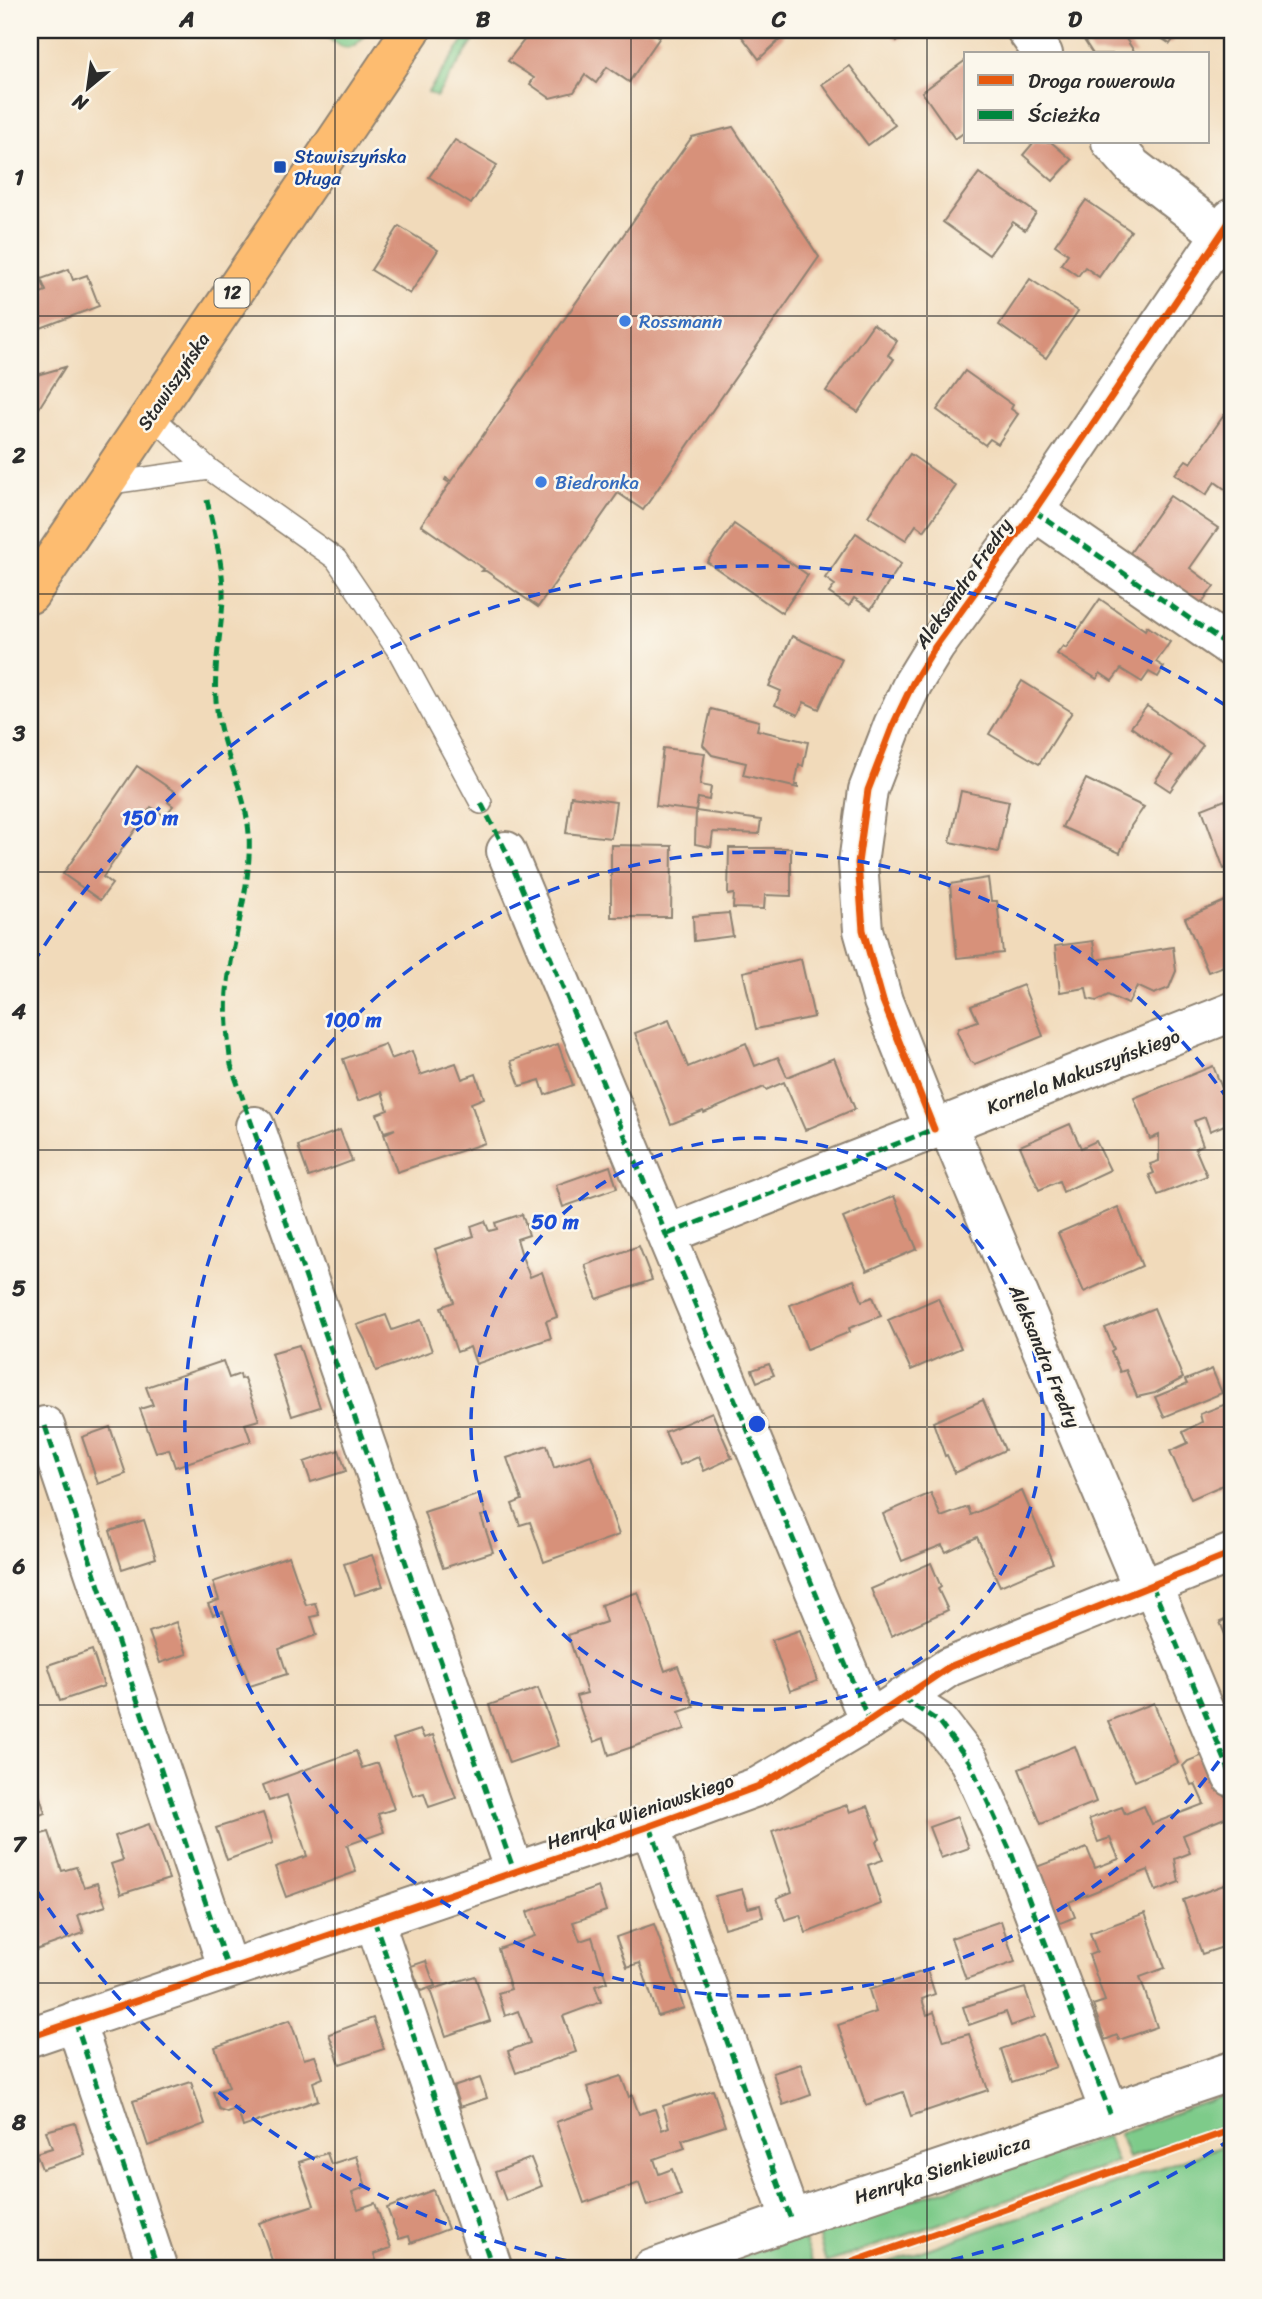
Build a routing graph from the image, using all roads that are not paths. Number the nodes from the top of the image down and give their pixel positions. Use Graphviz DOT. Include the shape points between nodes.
graph roads {
  1 [pos="411,30"];
  2 [pos="1026,30"];
  3 [pos="1042,52"];
  4 [pos="1113,144"];
  5 [pos="1228,232"];
  6 [pos="151,415"];
  7 [pos="209,469"];
  8 [pos="103,484"];
  9 [pos="1034,511"];
  10 [pos="30,594"];
  11 [pos="1232,648"];
  12 [pos="481,803"];
  13 [pos="506,851"];
  14 [pos="1232,1012"];
  15 [pos="255,1126"];
  16 [pos="941,1126"];
  17 [pos="668,1234"];
  18 [pos="45,1426"];
  19 [pos="1232,1553"];
  20 [pos="1147,1587"];
  21 [pos="902,1698"];
  22 [pos="869,1721"];
  23 [pos="1232,1777"];
  24 [pos="650,1826"];
  25 [pos="514,1871"];
  26 [pos="374,1920"];
  27 [pos="228,1969"];
  28 [pos="75,2021"];
  29 [pos="30,2037"];
  30 [pos="1232,2071"];
  31 [pos="1110,2113"];
  32 [pos="791,2220"];
  33 [pos="158,2269"];
  34 [pos="493,2269"];
  35 [pos="652,2269"];
  1 -- 6 [label="main road, Stawiszyńska / 12"];
  2 -- 3 [label="street"];
  4 -- 5 [label="street" via="1133,167"];
  5 -- 9 [label="street, Aleksandra Fredry"];
  6 -- 7 [label="lane"];
  6 -- 8 [label="main road, Stawiszyńska / 12"];
  7 -- 8 [label="lane"];
  7 -- 12 [label="lane" via="335,559 399,652"];
  8 -- 10 [label="main road, Stawiszyńska / 12"];
  9 -- 11 [label="street"];
  9 -- 16 [label="street, Aleksandra Fredry" via="913,683 868,790 858,863 863,930 883,1001"];
  13 -- 17 [label="street"];
  14 -- 16 [label="street, Kornela Makuszyńskiego"];
  15 -- 25 [label="street"];
  16 -- 17 [label="street, Kornela Makuszyńskiego"];
  16 -- 20 [label="street, Aleksandra Fredry"];
  17 -- 22 [label="street"];
  18 -- 27 [label="street"];
  19 -- 20 [label="street, Henryka Wieniawskiego"];
  20 -- 21 [label="street, Henryka Wieniawskiego" via="949,1667"];
  20 -- 23 [label="street, Aleksandra Fredry"];
  21 -- 22 [label="street, Henryka Wieniawskiego"];
  21 -- 31 [label="street" via="938,1721 969,1761 1012,1855"];
  22 -- 24 [label="street, Henryka Wieniawskiego" via="759,1786"];
  24 -- 25 [label="street, Henryka Wieniawskiego"];
  24 -- 32 [label="street"];
  25 -- 26 [label="street, Henryka Wieniawskiego"];
  26 -- 27 [label="street, Henryka Wieniawskiego"];
  26 -- 34 [label="street"];
  27 -- 28 [label="street, Henryka Wieniawskiego"];
  28 -- 29 [label="street, Henryka Wieniawskiego"];
  28 -- 33 [label="street"];
  30 -- 31 [label="street, Henryka Sienkiewicza"];
  31 -- 32 [label="street, Henryka Sienkiewicza"];
  32 -- 35 [label="street, Henryka Sienkiewicza"];
}
